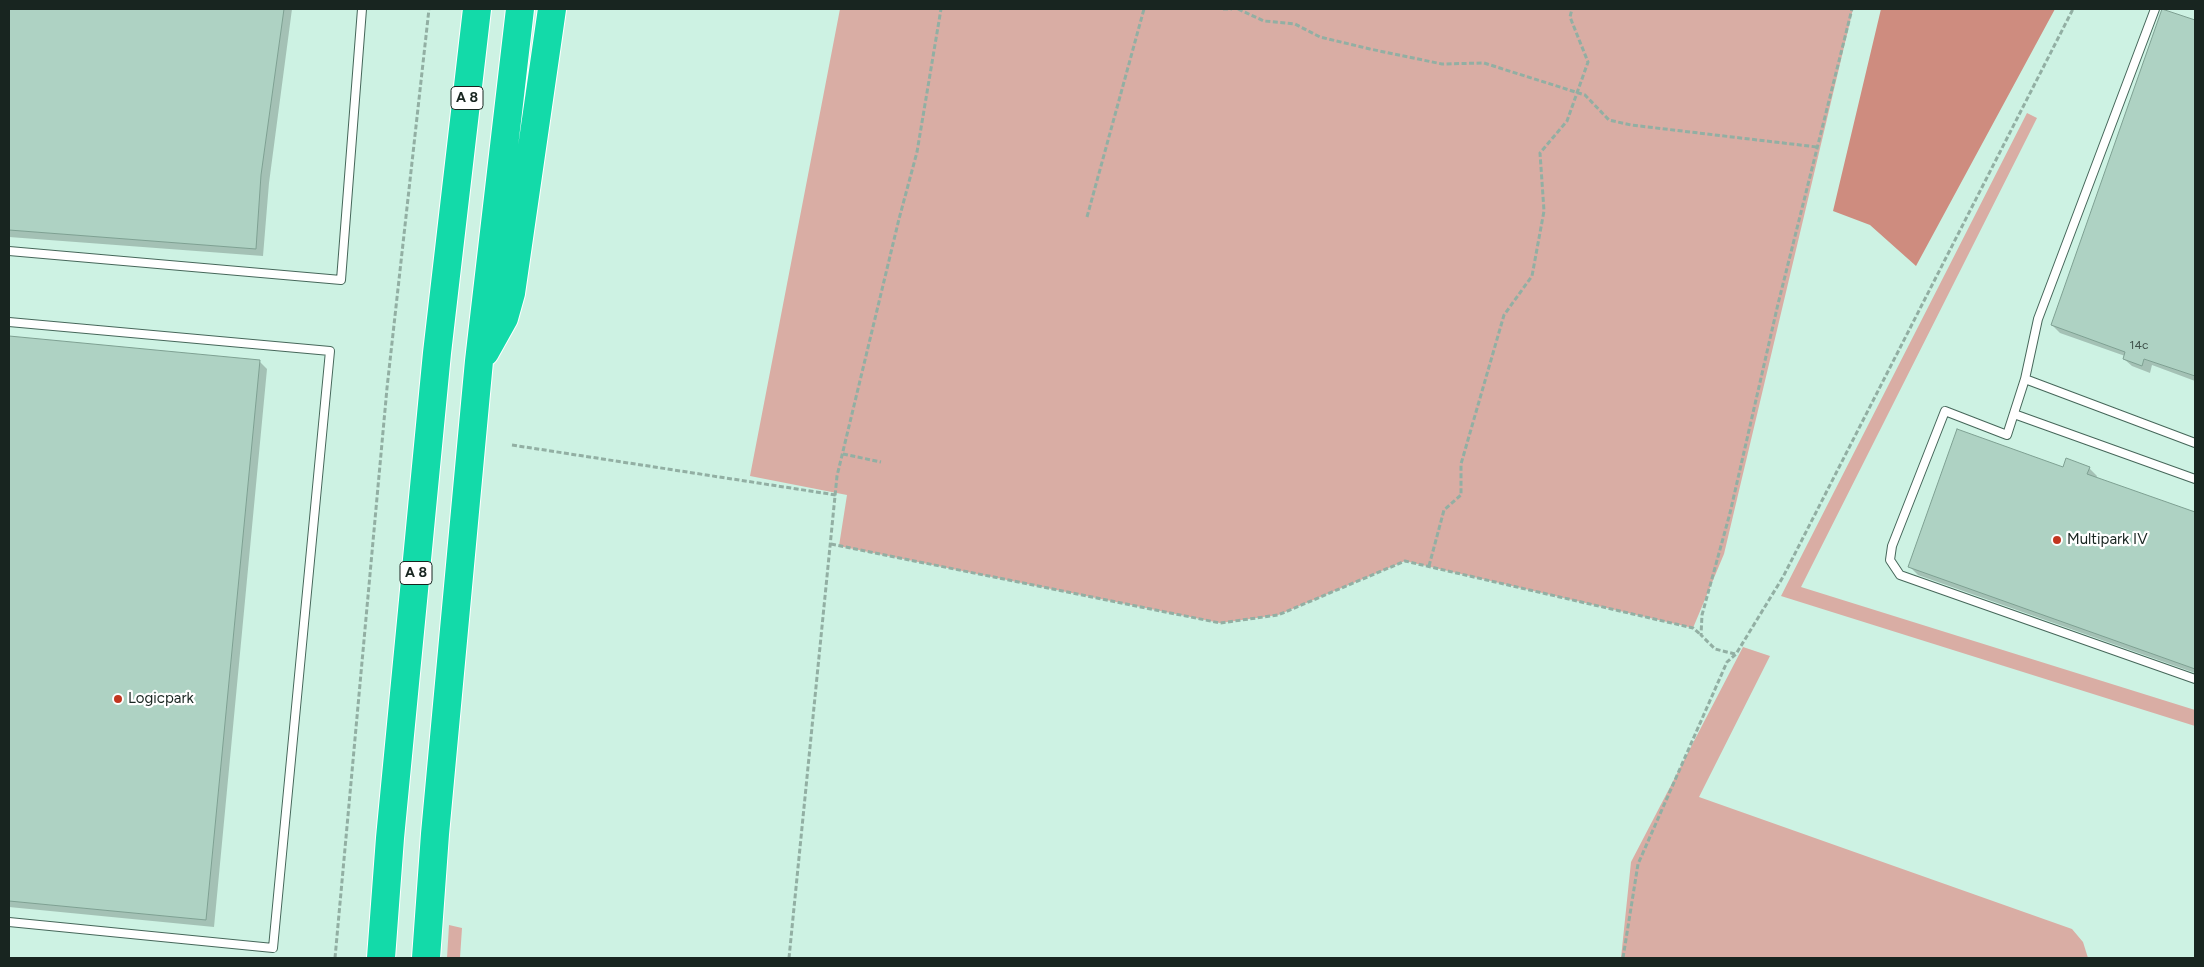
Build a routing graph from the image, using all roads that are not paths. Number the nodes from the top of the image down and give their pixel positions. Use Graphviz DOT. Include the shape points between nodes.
graph roads {
  1 [pos="362,9"];
  2 [pos="477,9"];
  3 [pos="520,9"];
  4 [pos="552,9"];
  5 [pos="2155,9"];
  6 [pos="9,251"];
  7 [pos="9,322"];
  8 [pos="479,361"];
  9 [pos="2026,379"];
  10 [pos="2014,414"];
  11 [pos="2195,443"];
  12 [pos="2195,479"];
  13 [pos="2195,679"];
  14 [pos="9,922"];
  15 [pos="381,958"];
  16 [pos="426,958"];
  1 -- 6 [label="lane" via="341,280"];
  2 -- 15 [label="highway, A 8" via="437,353"];
  3 -- 8 [label="highway"];
  4 -- 8 [label="highway" via="511,293 504,318"];
  5 -- 9 [label="lane" via="2038,319"];
  7 -- 14 [label="lane" via="330,351 273,948"];
  8 -- 16 [label="highway"];
  9 -- 10 [label="lane"];
  9 -- 11 [label="lane"];
  10 -- 12 [label="lane"];
  10 -- 13 [label="lane" via="2007,435 1945,411 1892,546 1890,560 1895,568 1900,575"];
}
